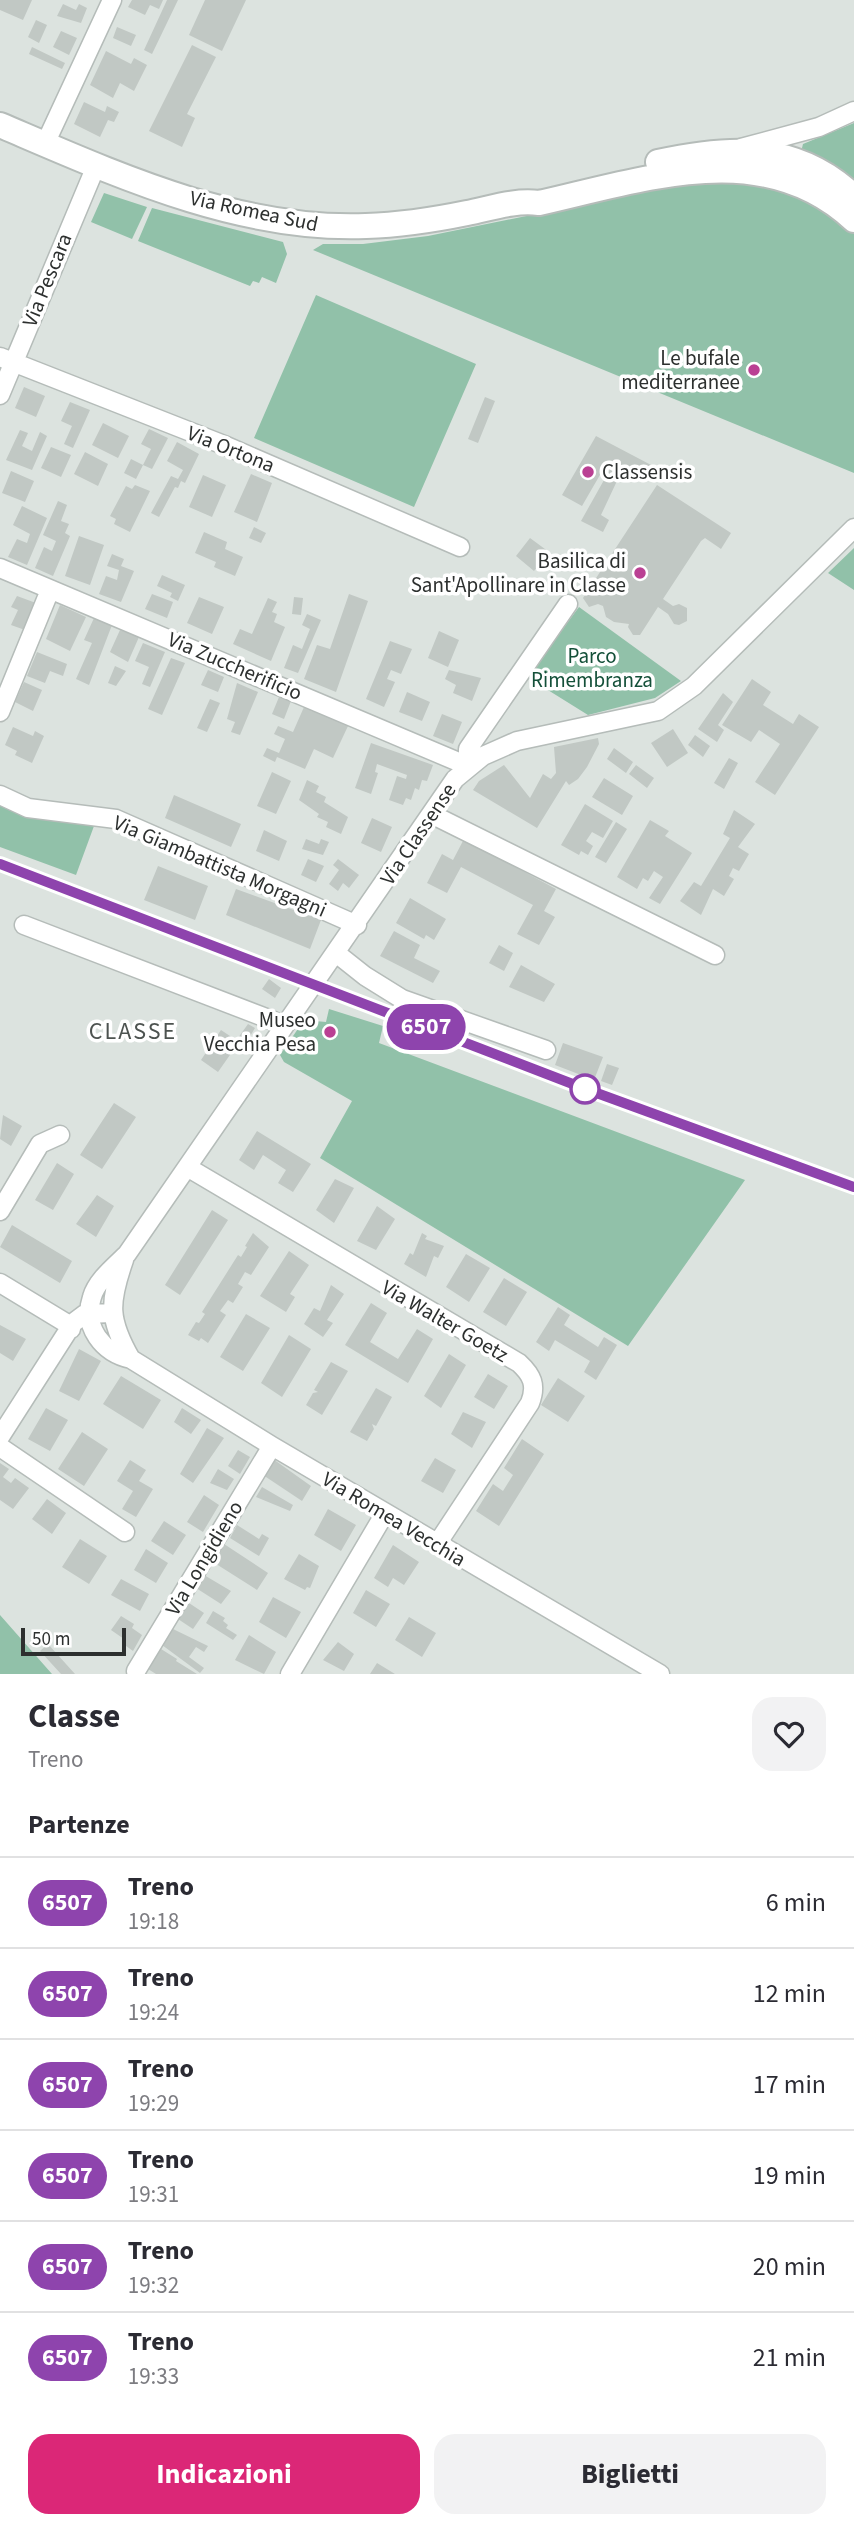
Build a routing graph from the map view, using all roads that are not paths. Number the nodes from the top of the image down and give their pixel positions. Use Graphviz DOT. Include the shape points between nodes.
graph roads {
  1 [pos="112,0"];
  2 [pos="854,111"];
  3 [pos="0,125"];
  4 [pos="819,127"];
  5 [pos="45,145"];
  6 [pos="737,149"];
  7 [pos="789,158"];
  8 [pos="96,166"];
  9 [pos="798,182"];
  10 [pos="854,197"];
  11 [pos="520,201"];
  12 [pos="854,220"];
  13 [pos="7,360"];
  14 [pos="0,395"];
  15 [pos="854,528"];
  16 [pos="460,547"];
  17 [pos="0,568"];
  18 [pos="50,590"];
  19 [pos="568,604"];
  20 [pos="0,712"];
  21 [pos="488,719"];
  22 [pos="517,741"];
  23 [pos="468,766"];
  24 [pos="0,795"];
  25 [pos="431,814"];
  26 [pos="24,925"];
  27 [pos="357,925"];
  28 [pos="337,953"];
  29 [pos="715,956"];
  30 [pos="274,1021"];
  31 [pos="546,1050"];
  32 [pos="60,1135"];
  33 [pos="187,1167"];
  34 [pos="0,1210"];
  35 [pos="127,1254"];
  36 [pos="0,1283"];
  37 [pos="113,1319"];
  38 [pos="92,1322"];
  39 [pos="71,1329"];
  40 [pos="131,1359"];
  41 [pos="0,1437"];
  42 [pos="272,1446"];
  43 [pos="0,1447"];
  44 [pos="385,1513"];
  45 [pos="125,1532"];
  46 [pos="437,1544"];
  47 [pos="136,1671"];
  48 [pos="290,1674"];
  49 [pos="660,1674"];
  1 -- 5 [label="street"];
  2 -- 4 [label="street"];
  3 -- 5 [label="main road, Via Romea Sud"];
  4 -- 6 [label="street"];
  4 -- 7 [label="street" via="798,141"];
  5 -- 8 [label="main road, Via Romea Sud"];
  6 -- 7 [label="main road, Via Romea Sud"];
  6 -- 11 [label="main road, Via Romea Sud" via="538,188"];
  7 -- 9 [label="street"];
  7 -- 10 [label="main road, Via Romea Sud" via="823,172"];
  8 -- 11 [label="main road, Via Romea Sud" via="226,209 310,226 426,221"];
  8 -- 13 [label="street, Via Pescara"];
  9 -- 11 [label="main road, Via Romea Sud" via="755,171 716,170 540,202"];
  9 -- 12 [label="main road, Via Romea Sud"];
  13 -- 14 [label="street, Via Pescara"];
  13 -- 16 [label="street, Via Ortona" via="223,445"];
  15 -- 22 [label="street, Via Classense" via="694,686 658,711"];
  17 -- 18 [label="street, Via Zuccherificio"];
  18 -- 20 [label="street"];
  18 -- 23 [label="street, Via Zuccherificio"];
  19 -- 21 [label="street"];
  21 -- 22 [label="street" via="497,733"];
  21 -- 23 [label="street" via="468,749"];
  22 -- 23 [label="street, Via Classense"];
  23 -- 25 [label="street, Via Classense"];
  24 -- 27 [label="street, Via Giambattista Morgagni" via="28,808 116,819"];
  25 -- 27 [label="street, Via Classense"];
  25 -- 29 [label="street"];
  26 -- 30 [label="street"];
  27 -- 28 [label="street, Via Classense"];
  28 -- 31 [label="street" via="402,999"];
  28 -- 33 [label="street, Via Classense"];
  32 -- 34 [label="street" via="40,1144"];
  33 -- 35 [label="street, Via Classense"];
  33 -- 46 [label="street, Via Walter Goetz" via="519,1363 530,1375 534,1388 530,1403"];
  35 -- 37 [label="street, Via Classense" via="115,1287"];
  35 -- 38 [label="street, Via Classense" via="92,1297"];
  36 -- 39 [label="street"];
  37 -- 38 [label="street"];
  37 -- 40 [label="street"];
  38 -- 39 [label="street"];
  38 -- 40 [label="street, Via Romea Vecchia" via="105,1347"];
  39 -- 41 [label="street"];
  40 -- 42 [label="street, Via Romea Vecchia"];
  42 -- 44 [label="street, Via Romea Vecchia"];
  42 -- 47 [label="street, Via Longidieno"];
  43 -- 45 [label="street"];
  44 -- 46 [label="street, Via Romea Vecchia"];
  44 -- 48 [label="street"];
  46 -- 49 [label="street, Via Romea Vecchia"];
}
